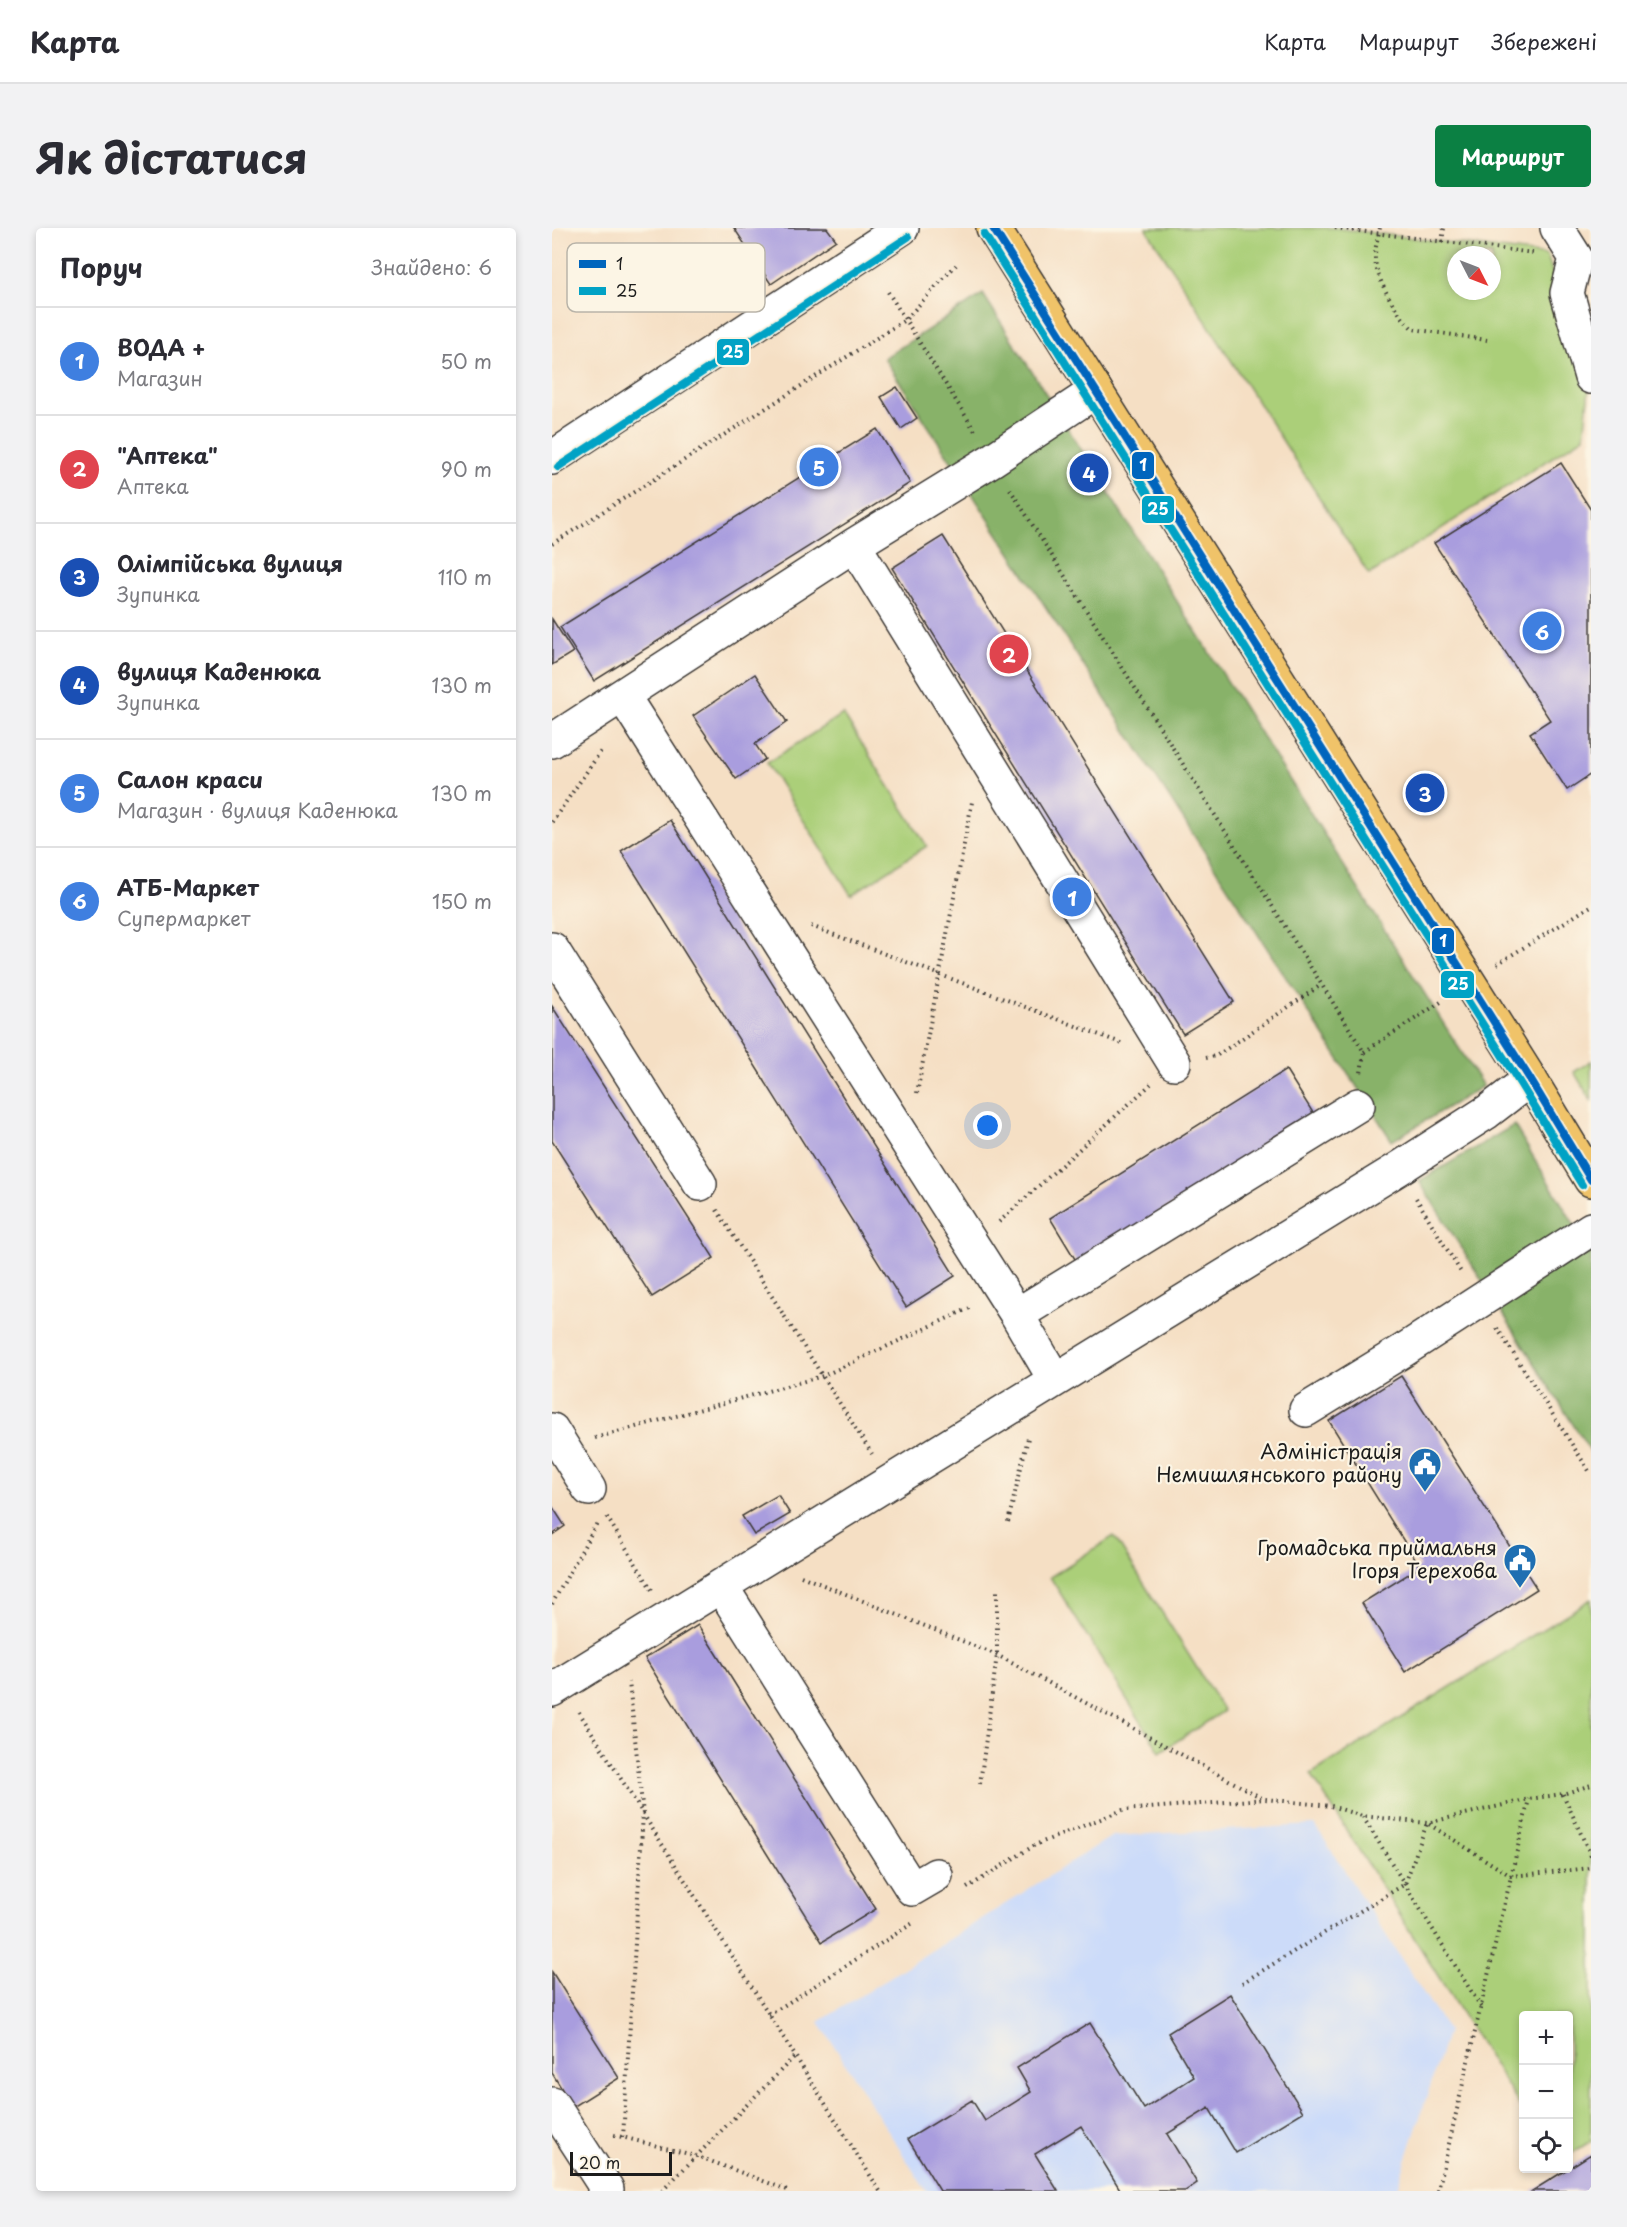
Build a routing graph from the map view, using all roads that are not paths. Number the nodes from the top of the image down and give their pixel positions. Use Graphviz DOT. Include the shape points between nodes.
graph roads {
  1 [pos="902,228"];
  2 [pos="993,228"];
  3 [pos="1557,228"];
  4 [pos="1591,377"];
  5 [pos="1096,391"];
  6 [pos="552,458"];
  7 [pos="854,545"];
  8 [pos="627,702"];
  9 [pos="552,741"];
  10 [pos="552,949"];
  11 [pos="1174,1063"];
  12 [pos="1530,1079"];
  13 [pos="1358,1105"];
  14 [pos="1591,1180"];
  15 [pos="700,1184"];
  16 [pos="1591,1229"];
  17 [pos="1010,1304"];
  18 [pos="1047,1385"];
  19 [pos="1306,1410"];
  20 [pos="557,1439"];
  21 [pos="589,1489"];
  22 [pos="721,1586"];
  23 [pos="557,1687"];
  24 [pos="936,1875"];
  25 [pos="558,2113"];
  26 [pos="604,2191"];
  1 -- 6 [label="street"];
  2 -- 5 [label="main road"];
  3 -- 4 [label="street" via="1576,258 1567,293"];
  5 -- 7 [label="street"];
  5 -- 12 [label="main road"];
  7 -- 8 [label="street"];
  7 -- 11 [label="street"];
  8 -- 9 [label="street"];
  8 -- 17 [label="street"];
  10 -- 15 [label="street"];
  12 -- 14 [label="main road"];
  12 -- 18 [label="street" via="1398,1169"];
  13 -- 17 [label="street"];
  16 -- 19 [label="street"];
  17 -- 18 [label="street"];
  18 -- 22 [label="street" via="942,1465 890,1482"];
  20 -- 21 [label="street"];
  22 -- 23 [label="street"];
  22 -- 24 [label="street" via="912,1889"];
  25 -- 26 [label="street" via="607,2189"];
}
